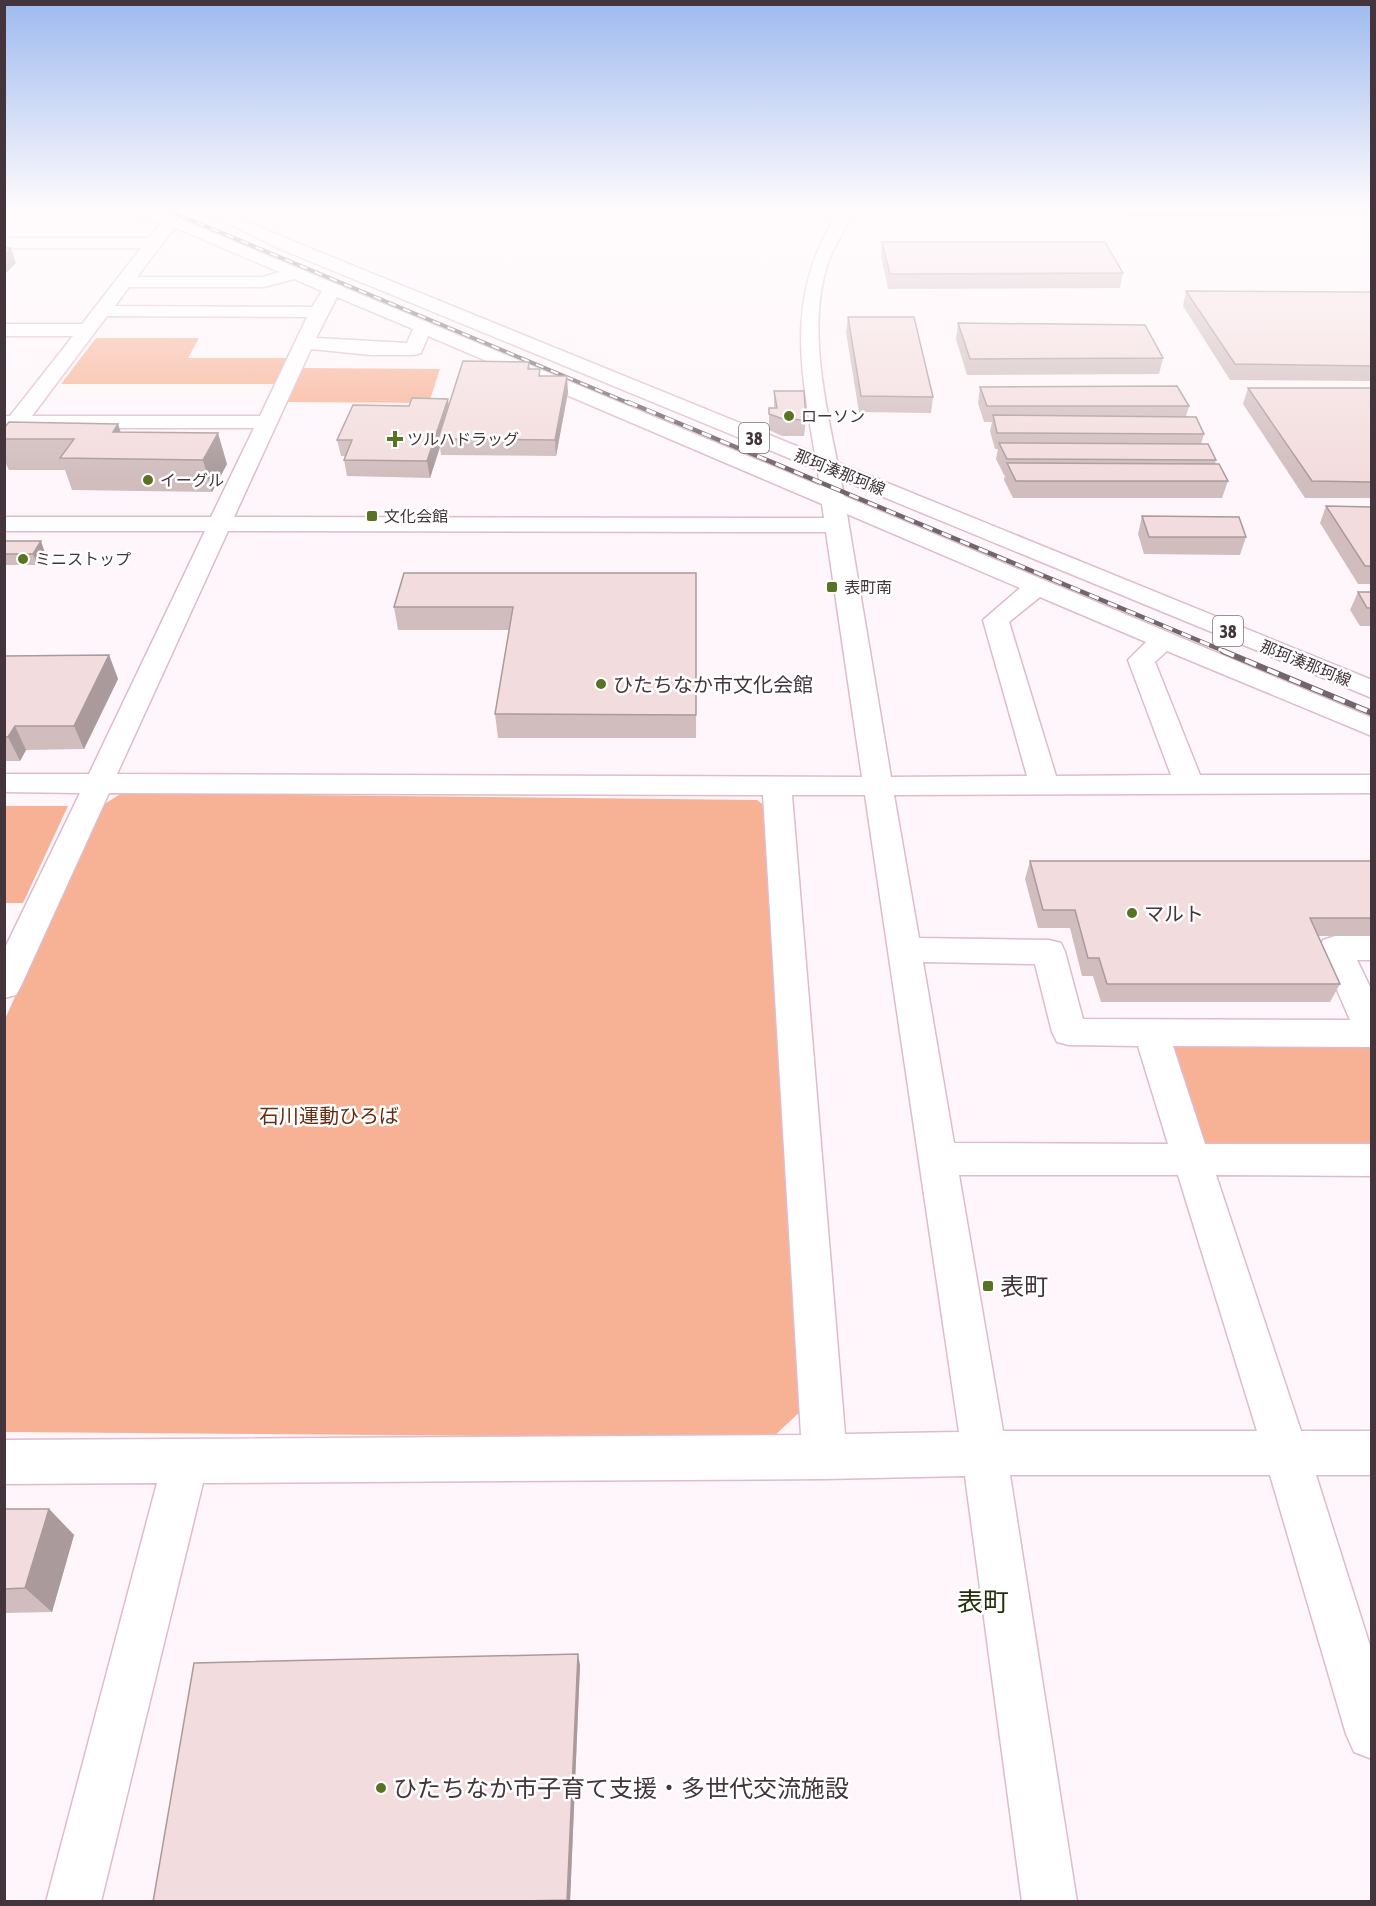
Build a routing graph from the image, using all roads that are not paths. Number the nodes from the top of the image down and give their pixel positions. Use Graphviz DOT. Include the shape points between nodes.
graph roads {
  1 [pos="111,299"];
  2 [pos="325,299"];
  3 [pos="356,299"];
  4 [pos="417,299"];
  5 [pos="810,299"];
  6 [pos="101,311"];
  7 [pos="318,312"];
  8 [pos="423,326"];
  9 [pos="4,330"];
  10 [pos="87,330"];
  11 [pos="304,343"];
  12 [pos="267,422"];
  13 [pos="8,427"];
  14 [pos="828,467"];
  15 [pos="836,513"];
  16 [pos="4,524"];
  17 [pos="220,525"];
  18 [pos="1038,586"];
  19 [pos="1164,640"];
  20 [pos="1371,690"];
  21 [pos="1371,728"];
  22 [pos="4,783"];
  23 [pos="99,783"];
  24 [pos="1189,784"];
  25 [pos="1371,784"];
  26 [pos="777,785"];
  27 [pos="1044,785"];
  28 [pos="877,786"];
  29 [pos="1371,948"];
  30 [pos="903,950"];
  31 [pos="4,986"];
  32 [pos="1371,1030"];
  33 [pos="1150,1033"];
  34 [pos="1371,1034"];
  35 [pos="936,1159"];
  36 [pos="1192,1160"];
  37 [pos="1371,1160"];
  38 [pos="1286,1452"];
  39 [pos="984,1453"];
  40 [pos="1371,1453"];
  41 [pos="825,1457"];
  42 [pos="186,1460"];
  43 [pos="4,1462"];
  44 [pos="1371,1734"];
  45 [pos="73,1902"];
  46 [pos="1050,1902"];
  1 -- 6 [label="street"];
  2 -- 7 [label="street"];
  3 -- 8 [label="street"];
  4 -- 14 [label="street, 那珂湊那珂線 / 38"];
  5 -- 14 [label="street" via="811,362"];
  6 -- 7 [label="street"];
  6 -- 10 [label="street"];
  7 -- 11 [label="street"];
  8 -- 11 [label="street" via="414,349"];
  8 -- 15 [label="street"];
  9 -- 10 [label="street"];
  10 -- 13 [label="street"];
  11 -- 12 [label="street"];
  12 -- 13 [label="street"];
  12 -- 17 [label="street"];
  14 -- 15 [label="street"];
  14 -- 20 [label="street, 那珂湊那珂線 / 38"];
  15 -- 17 [label="street"];
  15 -- 18 [label="street"];
  15 -- 28 [label="street"];
  16 -- 17 [label="street"];
  17 -- 23 [label="street"];
  18 -- 19 [label="street"];
  18 -- 27 [label="street" via="996,620"];
  19 -- 21 [label="street"];
  19 -- 24 [label="street" via="1141,660"];
  22 -- 23 [label="street"];
  23 -- 26 [label="street"];
  23 -- 31 [label="street"];
  24 -- 25 [label="street"];
  24 -- 27 [label="street"];
  26 -- 28 [label="street"];
  26 -- 41 [label="street"];
  27 -- 28 [label="street"];
  28 -- 30 [label="street"];
  29 -- 32 [label="street" via="1335,948"];
  30 -- 33 [label="street" via="1049,952 1069,1032"];
  30 -- 35 [label="street"];
  33 -- 34 [label="street"];
  33 -- 36 [label="street"];
  35 -- 36 [label="street"];
  35 -- 39 [label="street"];
  36 -- 37 [label="street"];
  36 -- 38 [label="street"];
  38 -- 39 [label="street"];
  38 -- 40 [label="street"];
  38 -- 44 [label="street"];
  39 -- 41 [label="street"];
  39 -- 46 [label="street"];
  41 -- 42 [label="street"];
  42 -- 43 [label="street"];
  42 -- 45 [label="street"];
}
